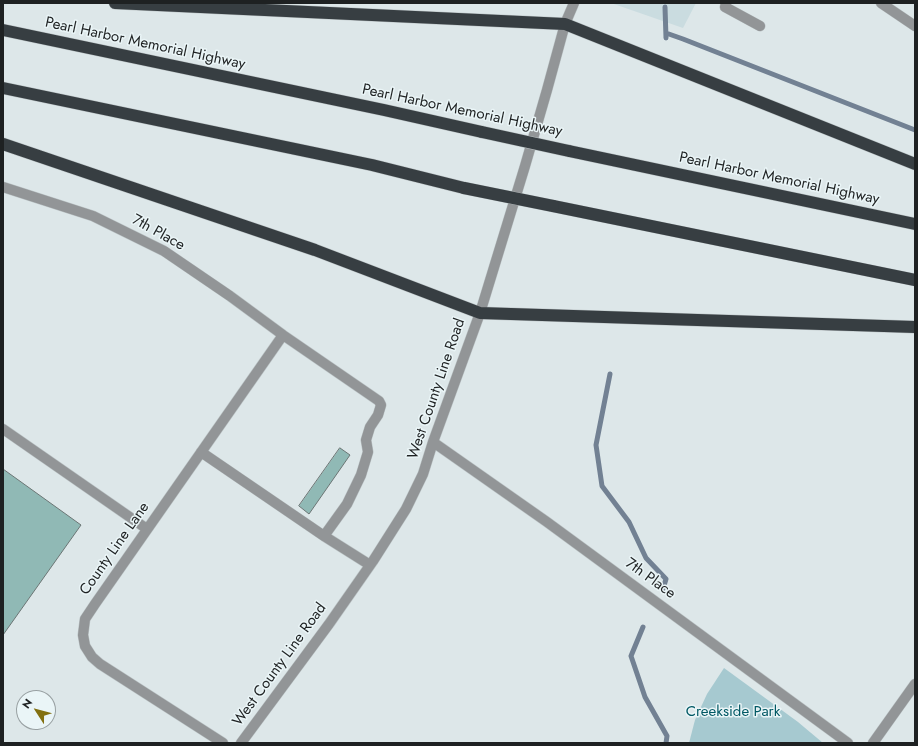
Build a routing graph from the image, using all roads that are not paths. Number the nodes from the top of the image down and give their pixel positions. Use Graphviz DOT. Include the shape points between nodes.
graph roads {
  1 [pos="115,3"];
  2 [pos="574,3"];
  3 [pos="726,3"];
  4 [pos="881,3"];
  5 [pos="565,24"];
  6 [pos="760,26"];
  7 [pos="915,26"];
  8 [pos="3,30"];
  9 [pos="3,88"];
  10 [pos="3,144"];
  11 [pos="915,164"];
  12 [pos="3,188"];
  13 [pos="915,224"];
  14 [pos="915,280"];
  15 [pos="480,313"];
  16 [pos="915,326"];
  17 [pos="283,335"];
  18 [pos="3,429"];
  19 [pos="433,442"];
  20 [pos="201,452"];
  21 [pos="147,529"];
  22 [pos="324,536"];
  23 [pos="370,566"];
  24 [pos="915,684"];
  25 [pos="223,743"];
  26 [pos="241,743"];
  27 [pos="848,743"];
  28 [pos="873,743"];
  1 -- 5 [label="highway"];
  2 -- 5 [label="street, West County Line Road"];
  3 -- 6 [label="street" via="725,7"];
  4 -- 7 [label="street"];
  5 -- 11 [label="highway"];
  5 -- 15 [label="street, West County Line Road" via="548,90"];
  8 -- 13 [label="highway, Pearl Harbor Memorial Highway, bridge"];
  9 -- 14 [label="highway, bridge" via="372,165 464,188"];
  10 -- 15 [label="highway" via="315,250"];
  12 -- 17 [label="street, 7th Place" via="93,216 164,251"];
  15 -- 16 [label="highway"];
  15 -- 19 [label="street, West County Line Road"];
  17 -- 20 [label="street, County Line Lane"];
  17 -- 22 [label="street, 7th Place" via="379,400 381,405 366,440 368,452 361,475 346,504"];
  18 -- 21 [label="street"];
  19 -- 23 [label="street, West County Line Road" via="423,474 406,509"];
  19 -- 27 [label="street, 7th Place" via="547,522"];
  20 -- 21 [label="street, County Line Lane"];
  20 -- 22 [label="street"];
  21 -- 25 [label="street, County Line Lane" via="85,619 84,646 100,664"];
  22 -- 23 [label="street"];
  23 -- 26 [label="street, West County Line Road"];
  24 -- 28 [label="street"];
}
